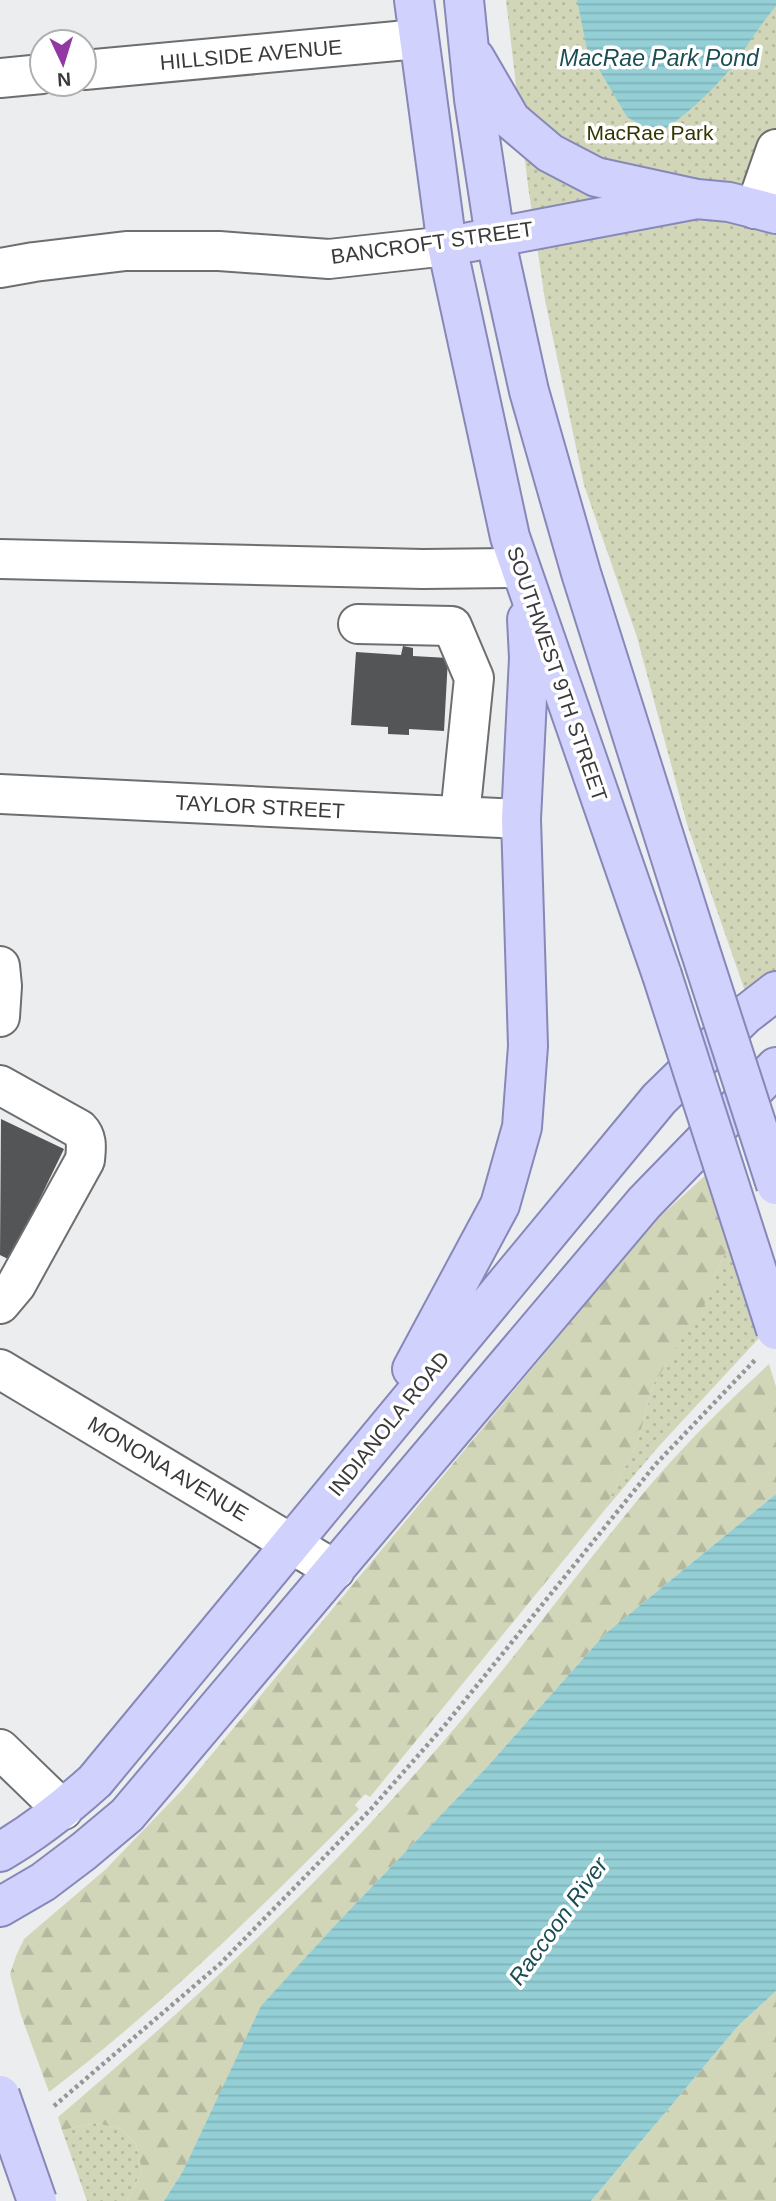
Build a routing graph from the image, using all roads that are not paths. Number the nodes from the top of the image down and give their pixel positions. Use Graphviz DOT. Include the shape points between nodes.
graph roads {
  1 [pos="414,0"];
  2 [pos="464,0"];
  3 [pos="418,39"];
  4 [pos="98,69"];
  5 [pos="28,75"];
  6 [pos="0,78"];
  7 [pos="776,149"];
  8 [pos="697,199"];
  9 [pos="765,211"];
  10 [pos="495,237"];
  11 [pos="447,246"];
  12 [pos="0,268"];
  13 [pos="0,559"];
  14 [pos="522,576"];
  15 [pos="358,624"];
  16 [pos="0,794"];
  17 [pos="460,816"];
  18 [pos="521,819"];
  19 [pos="0,966"];
  20 [pos="776,991"];
  21 [pos="0,1017"];
  22 [pos="776,1068"];
  23 [pos="0,1085"];
  24 [pos="776,1185"];
  25 [pos="0,1304"];
  26 [pos="770,1340"];
  27 [pos="0,1369"];
  28 [pos="371,1445"];
  29 [pos="291,1543"];
  30 [pos="335,1570"];
  31 [pos="0,1749"];
  32 [pos="63,1810"];
  33 [pos="0,1852"];
  34 [pos="0,1907"];
  35 [pos="0,2095"];
  36 [pos="37,2201"];
  1 -- 3 [label="main road, SOUTHWEST 9TH STREET"];
  2 -- 8 [label="main road" via="469,47 511,120 550,153 596,177"];
  2 -- 10 [label="main road"];
  3 -- 4 [label="street, HILLSIDE AVENUE"];
  3 -- 11 [label="main road, SOUTHWEST 9TH STREET"];
  5 -- 6 [label="street"];
  7 -- 9 [label="street"];
  8 -- 9 [label="main road, BANCROFT STREET"];
  8 -- 10 [label="main road, BANCROFT STREET"];
  10 -- 11 [label="main road, BANCROFT STREET"];
  10 -- 24 [label="main road, bridge" via="529,391 581,573"];
  11 -- 12 [label="street, BANCROFT STREET" via="329,259 219,251 126,251"];
  11 -- 14 [label="main road, SOUTHWEST 9TH STREET"];
  13 -- 14 [label="street" via="423,569"];
  14 -- 18 [label="main road" via="529,658"];
  14 -- 26 [label="main road, SOUTHWEST 9TH STREET, bridge" via="662,975"];
  15 -- 17 [label="street" via="452,626 474,678"];
  16 -- 17 [label="street, TAYLOR STREET"];
  17 -- 18 [label="street, TAYLOR STREET"];
  18 -- 28 [label="main road" via="528,1046 522,1127 500,1205"];
  19 -- 21 [label="street"];
  20 -- 28 [label="main road, INDIANOLA ROAD" via="659,1098"];
  22 -- 30 [label="main road" via="644,1203"];
  23 -- 25 [label="street" via="79,1129 86,1142 85,1160 16,1285"];
  27 -- 29 [label="street, MONONA AVENUE"];
  28 -- 29 [label="main road, INDIANOLA ROAD"];
  29 -- 30 [label="street, MONONA AVENUE"];
  29 -- 32 [label="main road, INDIANOLA ROAD" via="95,1781"];
  30 -- 34 [label="main road" via="127,1815 43,1882"];
  31 -- 32 [label="street"];
  32 -- 33 [label="main road, INDIANOLA ROAD"];
  35 -- 36 [label="main road, bridge"];
}
